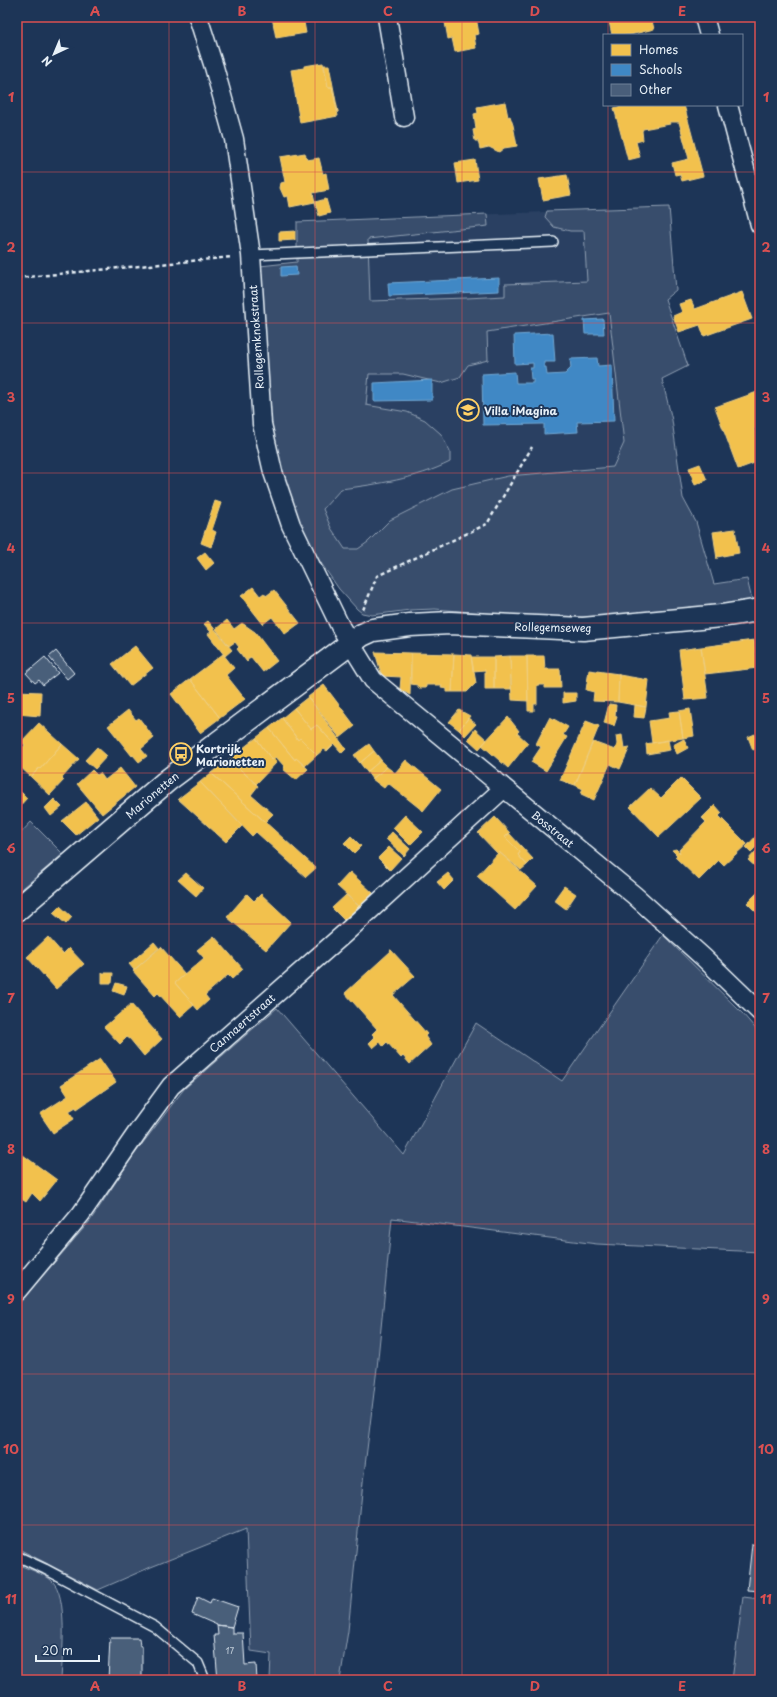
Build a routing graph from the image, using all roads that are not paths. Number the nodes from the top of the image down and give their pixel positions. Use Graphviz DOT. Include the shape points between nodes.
graph roads {
  1 [pos="198,17"];
  2 [pos="388,17"];
  3 [pos="704,17"];
  4 [pos="709,34"];
  5 [pos="728,106"];
  6 [pos="404,117"];
  7 [pos="760,225"];
  8 [pos="553,242"];
  9 [pos="251,255"];
  10 [pos="760,610"];
  11 [pos="356,639"];
  12 [pos="504,788"];
  13 [pos="17,910"];
  14 [pos="760,1012"];
  15 [pos="17,1291"];
  16 [pos="17,1556"];
  17 [pos="205,1680"];
  1 -- 9 [label="street, Rollegemknokstraat" via="234,139"];
  2 -- 6 [label="street"];
  3 -- 4 [label="street"];
  5 -- 7 [label="street"];
  8 -- 9 [label="lane"];
  9 -- 11 [label="street, Rollegemknokstraat" via="262,424 273,472 290,525 341,628"];
  10 -- 11 [label="street, Rollegemseweg" via="706,618 583,629 410,625 373,630"];
  11 -- 12 [label="street, Bosstraat" via="373,680"];
  11 -- 13 [label="street, Marionetten" via="168,780"];
  12 -- 14 [label="street, Bosstraat" via="634,895"];
  12 -- 15 [label="street, Cannaertstraat" via="344,934 171,1086 81,1214"];
  16 -- 17 [label="lane" via="155,1627 198,1663"];
}
